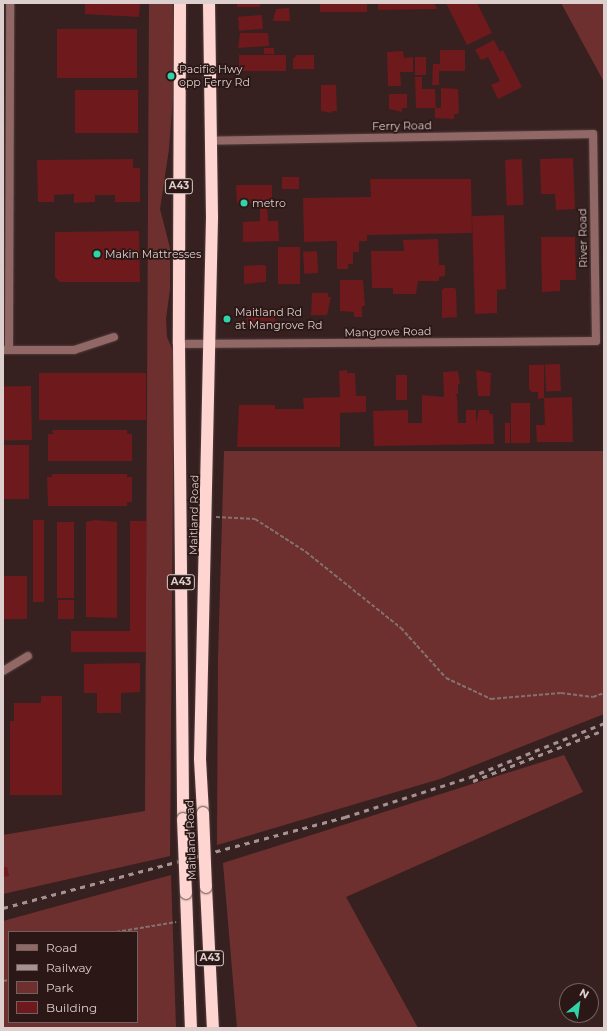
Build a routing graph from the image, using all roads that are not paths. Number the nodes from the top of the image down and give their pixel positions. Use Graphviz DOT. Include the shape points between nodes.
graph roads {
  1 [pos="10,3"];
  2 [pos="180,3"];
  3 [pos="209,3"];
  4 [pos="592,134"];
  5 [pos="211,141"];
  6 [pos="114,337"];
  7 [pos="596,341"];
  8 [pos="179,344"];
  9 [pos="211,345"];
  10 [pos="6,350"];
  11 [pos="28,656"];
  12 [pos="3,671"];
  13 [pos="191,1028"];
  14 [pos="213,1028"];
  1 -- 10 [label="street"];
  2 -- 8 [label="highway, Maitland Road / A43"];
  3 -- 5 [label="highway, Maitland Road / A43"];
  4 -- 5 [label="street, Ferry Road"];
  4 -- 7 [label="street, River Road"];
  5 -- 9 [label="highway, Maitland Road / A43"];
  6 -- 10 [label="street" via="74,350"];
  7 -- 9 [label="street, Mangrove Road"];
  8 -- 9 [label="street, Mangrove Road"];
  8 -- 13 [label="highway, Maitland Road / A43, bridge" via="183,819"];
  9 -- 14 [label="highway, Maitland Road / A43, bridge" via="200,758"];
  11 -- 12 [label="street"];
}
